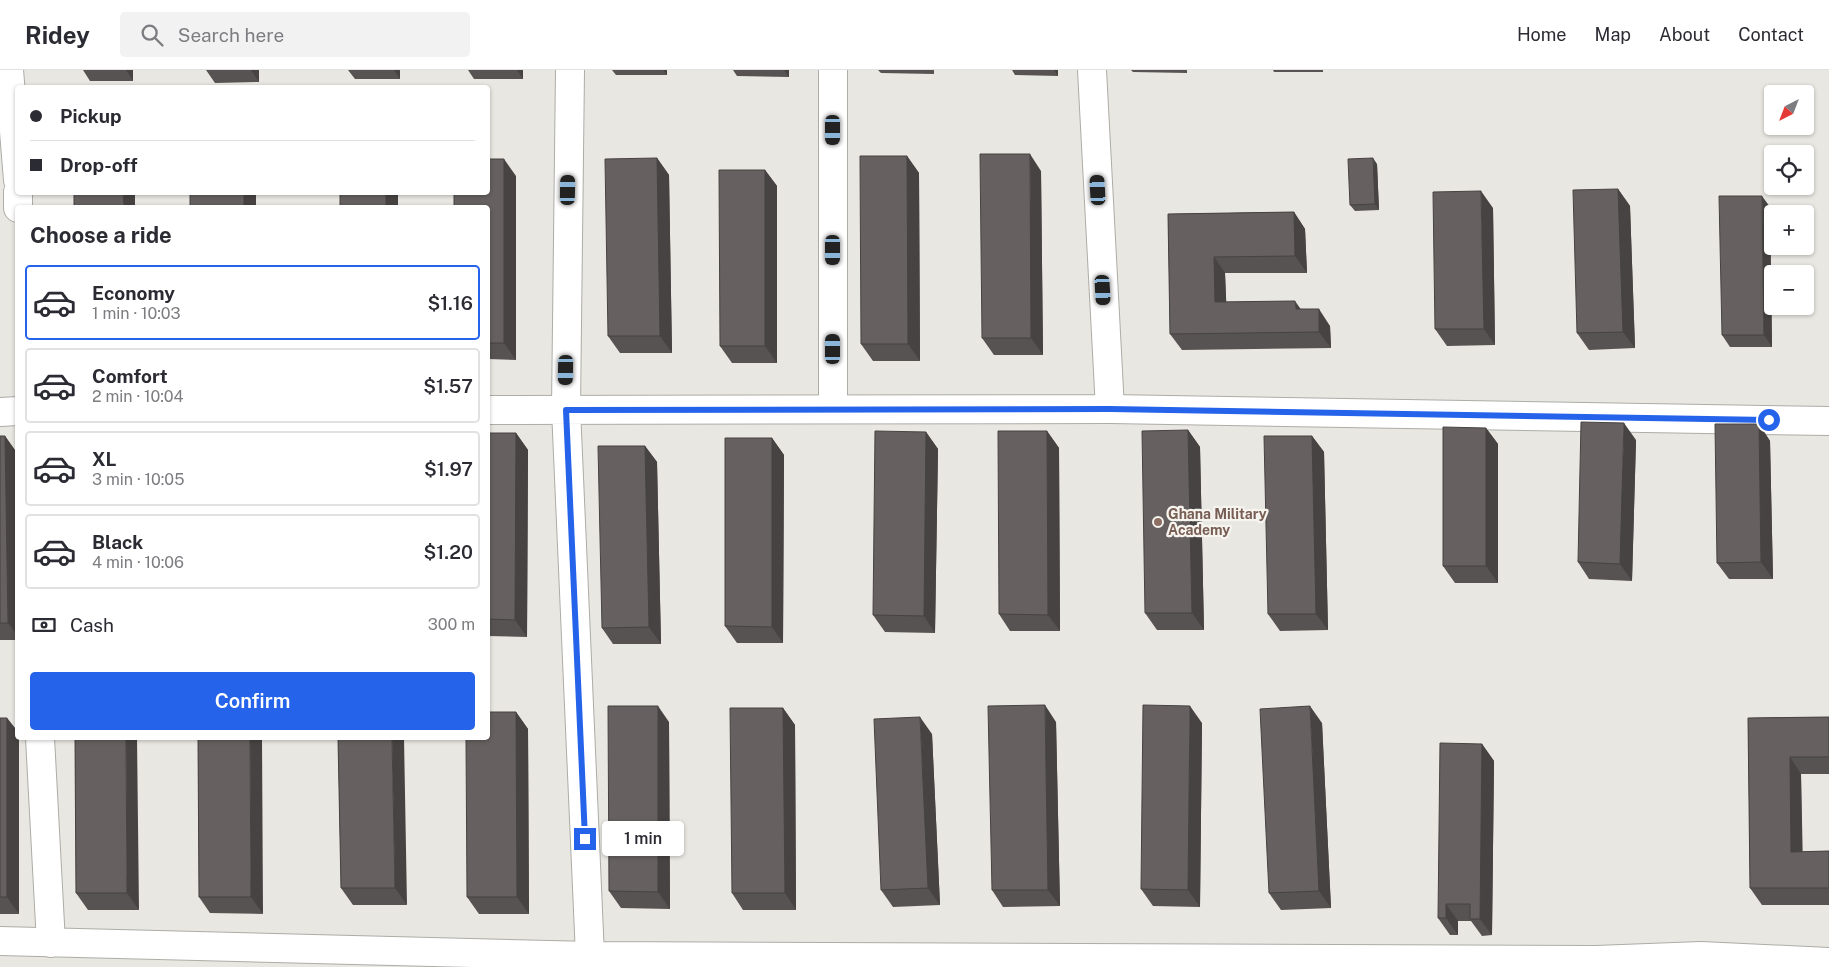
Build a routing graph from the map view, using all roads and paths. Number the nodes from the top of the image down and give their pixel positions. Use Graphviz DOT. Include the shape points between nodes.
graph roads {
  1 [pos="9,70"];
  2 [pos="570,70"];
  3 [pos="833,70"];
  4 [pos="1092,70"];
  5 [pos="15,144"];
  6 [pos="15,181"];
  7 [pos="0,183"];
  8 [pos="833,409"];
  9 [pos="1110,409"];
  10 [pos="490,410"];
  11 [pos="566,410"];
  12 [pos="15,411"];
  13 [pos="0,412"];
  14 [pos="1829,421"];
  15 [pos="40,740"];
  16 [pos="0,941"];
  17 [pos="52,943"];
  18 [pos="590,956"];
  19 [pos="1829,962"];
  20 [pos="1597,963"];
  1 -- 5 [label="street"];
  2 -- 11 [label="street"];
  3 -- 8 [label="street"];
  4 -- 9 [label="street"];
  6 -- 7 [label="street"];
  8 -- 9 [label="street"];
  8 -- 11 [label="street"];
  9 -- 14 [label="street"];
  10 -- 11 [label="street"];
  11 -- 18 [label="street"];
  12 -- 13 [label="street"];
  15 -- 17 [label="street"];
  16 -- 17 [label="street"];
  17 -- 18 [label="street"];
  18 -- 20 [label="street"];
  19 -- 20 [label="street" via="1700,956"];
}
